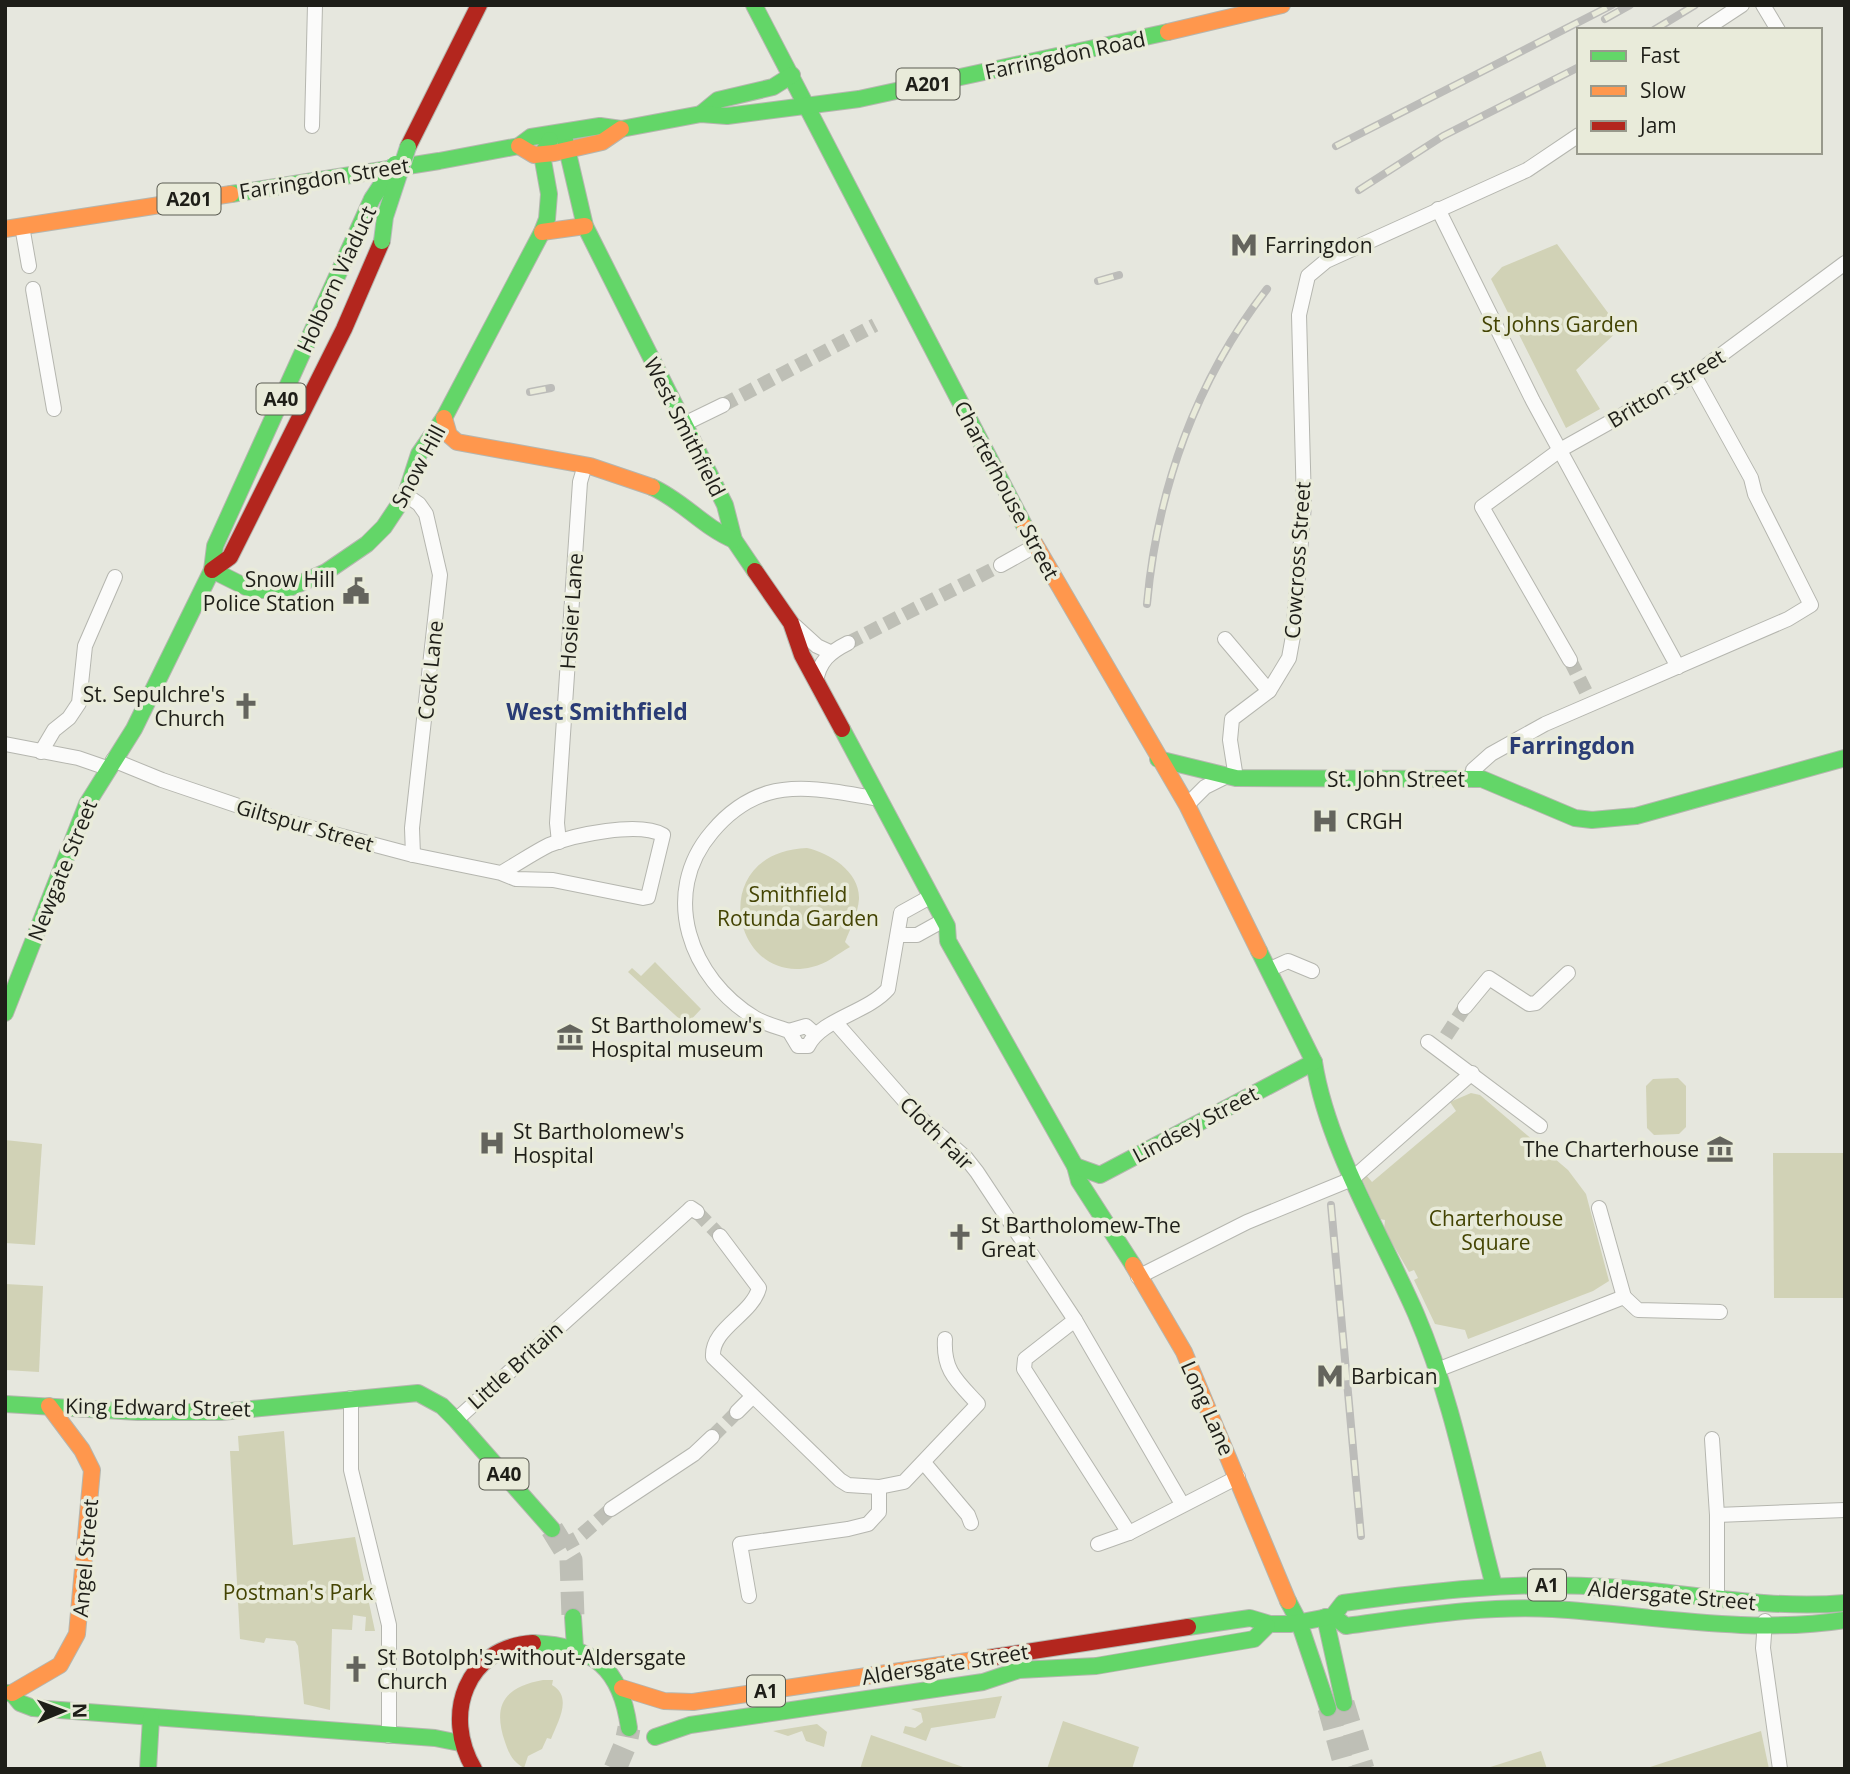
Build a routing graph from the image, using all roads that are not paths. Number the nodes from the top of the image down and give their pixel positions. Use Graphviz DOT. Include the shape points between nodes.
graph roads {
  1 [pos="315,5"];
  2 [pos="479,5"];
  3 [pos="754,5"];
  4 [pos="1282,5"];
  5 [pos="1742,5"];
  6 [pos="1763,5"];
  7 [pos="1707,28"];
  8 [pos="1777,28"];
  9 [pos="792,75"];
  10 [pos="805,105"];
  11 [pos="701,114"];
  12 [pos="312,126"];
  13 [pos="621,129"];
  14 [pos="559,133"];
  15 [pos="1577,136"];
  16 [pos="519,146"];
  17 [pos="408,147"];
  18 [pos="566,151"];
  19 [pos="542,155"];
  20 [pos="1438,209"];
  21 [pos="22,226"];
  22 [pos="584,226"];
  23 [pos="5,229"];
  24 [pos="542,232"];
  25 [pos="1845,263"];
  26 [pos="29,266"];
  27 [pos="33,289"];
  28 [pos="1694,375"];
  29 [pos="723,405"];
  30 [pos="54,409"];
  31 [pos="444,418"];
  32 [pos="684,424"];
  33 [pos="1560,450"];
  34 [pos="585,465"];
  35 [pos="406,495"];
  36 [pos="734,540"];
  37 [pos="1035,546"];
  38 [pos="1001,565"];
  39 [pos="212,570"];
  40 [pos="115,577"];
  41 [pos="791,623"];
  42 [pos="1225,639"];
  43 [pos="848,643"];
  44 [pos="830,652"];
  45 [pos="1570,660"];
  46 [pos="1678,667"];
  47 [pos="816,682"];
  48 [pos="1269,691"];
  49 [pos="5,744"];
  50 [pos="41,752"];
  51 [pos="1845,758"];
  52 [pos="1158,759"];
  53 [pos="110,764"];
  54 [pos="1231,778"];
  55 [pos="1473,778"];
  56 [pos="879,799"];
  57 [pos="1187,805"];
  58 [pos="559,842"];
  59 [pos="413,855"];
  60 [pos="501,873"];
  61 [pos="930,897"];
  62 [pos="944,920"];
  63 [pos="899,936"];
  64 [pos="1268,970"];
  65 [pos="1312,971"];
  66 [pos="1567,973"];
  67 [pos="1465,1007"];
  68 [pos="5,1013"];
  69 [pos="836,1023"];
  70 [pos="1437,1042"];
  71 [pos="1314,1062"];
  72 [pos="1472,1073"];
  73 [pos="1540,1126"];
  74 [pos="1076,1166"];
  75 [pos="1100,1175"];
  76 [pos="1352,1179"];
  77 [pos="1096,1204"];
  78 [pos="1599,1208"];
  79 [pos="696,1212"];
  80 [pos="720,1236"];
  81 [pos="1139,1277"];
  82 [pos="1624,1297"];
  83 [pos="1720,1312"];
  84 [pos="1074,1320"];
  85 [pos="945,1339"];
  86 [pos="1437,1370"];
  87 [pos="752,1397"];
  88 [pos="351,1398"];
  89 [pos="5,1404"];
  90 [pos="49,1406"];
  91 [pos="737,1412"];
  92 [pos="456,1420"];
  93 [pos="712,1437"];
  94 [pos="1712,1439"];
  95 [pos="925,1464"];
  96 [pos="1238,1477"];
  97 [pos="879,1487"];
  98 [pos="1182,1504"];
  99 [pos="611,1509"];
  100 [pos="1845,1510"];
  101 [pos="1717,1516"];
  102 [pos="971,1524"];
  103 [pos="552,1528"];
  104 [pos="1129,1533"];
  105 [pos="1098,1544"];
  106 [pos="1494,1586"];
  107 [pos="749,1596"];
  108 [pos="1717,1598"];
  109 [pos="1845,1603"];
  110 [pos="1767,1604"];
  111 [pos="573,1617"];
  112 [pos="1329,1617"];
  113 [pos="1845,1619"];
  114 [pos="1299,1622"];
  115 [pos="1267,1626"];
  116 [pos="1765,1627"];
  117 [pos="575,1648"];
  118 [pos="622,1688"];
  119 [pos="8,1693"];
  120 [pos="1344,1703"];
  121 [pos="1328,1708"];
  122 [pos="151,1718"];
  123 [pos="629,1728"];
  124 [pos="389,1736"];
  125 [pos="655,1737"];
  126 [pos="460,1743"];
  127 [pos="148,1769"];
  128 [pos="474,1769"];
  129 [pos="1780,1769"];
  1 -- 12 [label="street"];
  2 -- 17 [label="main road, Holborn Viaduct / A40"];
  3 -- 9 [label="main road, Charterhouse Street"];
  4 -- 10 [label="main road, Farringdon Road / A201" via="881,95"];
  5 -- 7 [label="street"];
  6 -- 8 [label="street"];
  9 -- 10 [label="main road, Charterhouse Street"];
  9 -- 11 [label="main road, A201" via="773,87 718,100"];
  10 -- 11 [label="main road, Farringdon Street / A201" via="727,116"];
  10 -- 37 [label="main road, Charterhouse Street"];
  11 -- 13 [label="main road, Farringdon Street / A201"];
  13 -- 14 [label="main road, Farringdon Street / A201" via="600,126"];
  13 -- 18 [label="main road, Farringdon Street / A201" via="602,142"];
  14 -- 16 [label="main road, Farringdon Street / A201" via="531,137"];
  14 -- 18 [label="main road, West Smithfield"];
  14 -- 19 [label="main road"];
  15 -- 20 [label="street" via="1527,170"];
  16 -- 19 [label="main road"];
  16 -- 21 [label="main road, Farringdon Street / A201"];
  17 -- 39 [label="main road, Holborn Viaduct / A40, bridge" via="382,181 356,229 215,547"];
  17 -- 39 [label="main road, Holborn Viaduct / A40, bridge" via="344,329 230,557"];
  18 -- 19 [label="main road, Farringdon Street / A201"];
  18 -- 22 [label="main road, West Smithfield"];
  19 -- 24 [label="main road, Snow Hill" via="549,194"];
  20 -- 33 [label="street" via="1469,278 1476,283"];
  20 -- 48 [label="street, Cowcross Street" via="1326,261 1308,276 1299,315 1304,505 1293,636 1289,658"];
  21 -- 23 [label="main road, Farringdon Street / A201"];
  21 -- 26 [label="street"];
  22 -- 24 [label="main road"];
  22 -- 32 [label="main road, West Smithfield"];
  24 -- 31 [label="main road, Snow Hill"];
  25 -- 28 [label="street, Britton Street"];
  27 -- 30 [label="street"];
  28 -- 33 [label="street, Britton Street"];
  28 -- 46 [label="street" via="1751,478 1811,605"];
  29 -- 32 [label="street"];
  31 -- 34 [label="main road" via="449,435 457,442"];
  31 -- 35 [label="main road, Snow Hill" via="434,429"];
  32 -- 36 [label="main road, West Smithfield" via="725,505"];
  33 -- 45 [label="street, Britton Street" via="1482,507"];
  33 -- 46 [label="street"];
  34 -- 36 [label="main road" via="663,492 692,510 706,526"];
  34 -- 58 [label="street, Hosier Lane" via="568,643"];
  35 -- 39 [label="main road, Snow Hill" via="390,518 347,559 299,585 258,592"];
  35 -- 59 [label="street, Cock Lane" via="426,514 440,575 412,828"];
  36 -- 41 [label="main road, West Smithfield"];
  37 -- 38 [label="street"];
  37 -- 52 [label="main road, Charterhouse Street"];
  39 -- 53 [label="main road, Holborn Viaduct / A40" via="134,729"];
  40 -- 50 [label="street" via="85,646 79,703"];
  41 -- 44 [label="street, West Smithfield"];
  41 -- 47 [label="main road, West Smithfield"];
  42 -- 48 [label="street"];
  43 -- 44 [label="street"];
  44 -- 47 [label="street" via="818,668"];
  46 -- 55 [label="street" via="1589,697 1491,754 1473,770"];
  47 -- 56 [label="main road, West Smithfield"];
  48 -- 54 [label="street, Cowcross Street" via="1231,719"];
  49 -- 50 [label="street, Giltspur Street"];
  50 -- 53 [label="street, Giltspur Street"];
  51 -- 55 [label="main road, St. John Street" via="1636,816 1575,818"];
  52 -- 54 [label="main road, St. John Street"];
  52 -- 57 [label="main road, Charterhouse Street"];
  53 -- 59 [label="street, Giltspur Street" via="277,820"];
  53 -- 68 [label="main road, Newgate Street / A40" via="82,816"];
  54 -- 55 [label="main road, St. John Street"];
  54 -- 57 [label="street" via="1205,787"];
  56 -- 61 [label="main road, West Smithfield"];
  56 -- 69 [label="street" via="803,790 768,793 727,814 692,865 685,912 692,946 704,971 730,1000 751,1016 789,1031 806,1026 814,1033"];
  57 -- 64 [label="main road, Charterhouse Street"];
  58 -- 60 [label="street"];
  58 -- 60 [label="street" via="616,830 661,833 648,897 553,880 516,879"];
  59 -- 60 [label="street, Giltspur Street"];
  61 -- 62 [label="main road, West Smithfield"];
  61 -- 63 [label="street" via="901,913"];
  62 -- 63 [label="street" via="918,935"];
  62 -- 74 [label="main road, Long Lane" via="959,962"];
  63 -- 69 [label="street" via="888,989"];
  64 -- 65 [label="street" via="1288,961"];
  64 -- 71 [label="main road, Charterhouse Street"];
  66 -- 67 [label="street" via="1536,1003 1529,1004 1489,978"];
  69 -- 84 [label="street, Cloth Fair" via="918,1116 965,1158"];
  70 -- 72 [label="street"];
  71 -- 75 [label="main road, Lindsey Street"];
  71 -- 76 [label="main road, Charterhouse Street"];
  72 -- 73 [label="street"];
  72 -- 76 [label="street"];
  74 -- 75 [label="main road"];
  74 -- 77 [label="main road, Long Lane" via="1079,1181"];
  75 -- 77 [label="main road"];
  76 -- 81 [label="street" via="1247,1222"];
  76 -- 86 [label="main road"];
  77 -- 81 [label="main road, Long Lane"];
  78 -- 82 [label="street"];
  79 -- 92 [label="street, Little Britain" via="691,1208"];
  80 -- 87 [label="street" via="759,1288 753,1302 715,1341 713,1357"];
  81 -- 96 [label="main road, Long Lane" via="1184,1352"];
  82 -- 83 [label="street" via="1638,1310"];
  82 -- 86 [label="street"];
  84 -- 98 [label="street, Cloth Fair"];
  84 -- 104 [label="street" via="1023,1364"];
  85 -- 95 [label="street" via="948,1368 978,1404"];
  86 -- 106 [label="main road"];
  87 -- 91 [label="street"];
  87 -- 97 [label="street" via="839,1480"];
  88 -- 90 [label="main road, King Edward Street / A40" via="221,1412"];
  88 -- 92 [label="main road, Little Britain / A40" via="418,1393"];
  88 -- 124 [label="street" via="351,1470 389,1625"];
  89 -- 90 [label="main road, King Edward Street / A40"];
  90 -- 119 [label="main road, Angel Street" via="54,1419 86,1453 92,1470 81,1614 71,1649 60,1665"];
  92 -- 103 [label="main road, A40"];
  93 -- 99 [label="street"];
  94 -- 101 [label="street"];
  95 -- 97 [label="street" via="904,1482"];
  95 -- 102 [label="street"];
  96 -- 98 [label="street"];
  96 -- 114 [label="main road, Long Lane" via="1279,1584"];
  97 -- 107 [label="street" via="879,1512 868,1524 740,1544"];
  98 -- 104 [label="street"];
  100 -- 101 [label="street"];
  101 -- 108 [label="street"];
  104 -- 105 [label="street"];
  106 -- 108 [label="main road, Aldersgate Street / A1" via="1606,1587"];
  106 -- 112 [label="main road, Aldersgate Street / A1" via="1343,1602"];
  108 -- 110 [label="main road, Aldersgate Street / A1"];
  109 -- 110 [label="main road, A1" via="1796,1608"];
  110 -- 116 [label="street"];
  111 -- 117 [label="main road"];
  112 -- 114 [label="main road, Aldersgate Street / A1"];
  112 -- 116 [label="main road, Aldersgate Street / A1" via="1346,1626 1455,1612 1549,1609"];
  112 -- 120 [label="main road"];
  113 -- 116 [label="main road, A1"];
  114 -- 115 [label="main road, Aldersgate Street / A1"];
  114 -- 121 [label="main road, Long Lane"];
  115 -- 118 [label="main road, Aldersgate Street / A1" via="1250,1618 692,1702 664,1701"];
  115 -- 125 [label="main road, Aldersgate Street / A1" via="1254,1639 1097,1666 1019,1670 983,1682 690,1725"];
  116 -- 129 [label="street" via="1763,1648"];
  117 -- 118 [label="main road, A1" via="603,1667"];
  117 -- 126 [label="main road, A1" via="521,1642 504,1647 480,1664 460,1704"];
  118 -- 123 [label="main road"];
  119 -- 122 [label="main road" via="33,1708"];
  122 -- 124 [label="main road"];
  122 -- 127 [label="main road"];
  124 -- 126 [label="main road"];
  126 -- 128 [label="main road, A1"];
}
